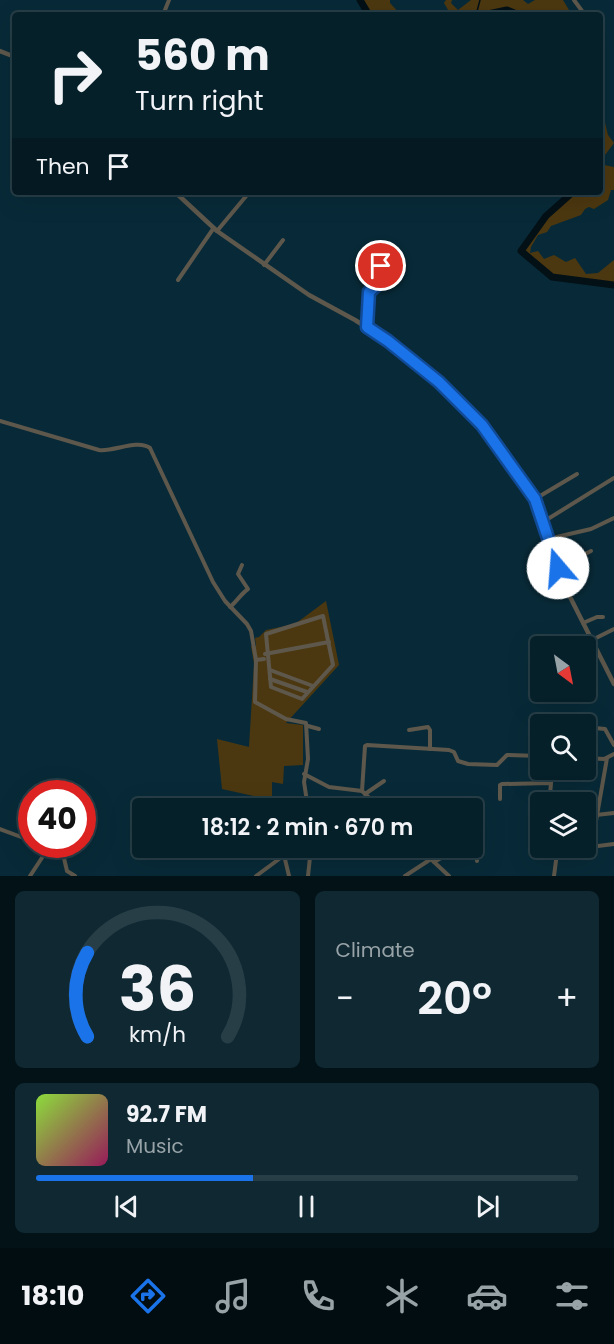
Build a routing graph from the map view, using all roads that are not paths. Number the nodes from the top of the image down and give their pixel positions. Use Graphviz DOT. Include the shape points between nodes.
graph roads {
  1 [pos="179,195"];
  2 [pos="247,195"];
  3 [pos="215,230"];
  4 [pos="283,240"];
  5 [pos="264,264"];
  6 [pos="381,266"];
  7 [pos="178,280"];
  8 [pos="367,327"];
  9 [pos="0,421"];
  10 [pos="577,474"];
  11 [pos="614,478"];
  12 [pos="535,499"];
  13 [pos="614,518"];
  14 [pos="543,522"];
  15 [pos="548,539"];
  16 [pos="591,551"];
  17 [pos="242,565"];
  18 [pos="558,568"];
  19 [pos="230,607"];
  20 [pos="603,617"];
  21 [pos="583,623"];
  22 [pos="614,629"];
  23 [pos="590,636"];
  24 [pos="596,638"];
  25 [pos="329,642"];
  26 [pos="596,648"];
  27 [pos="267,656"];
  28 [pos="255,658"];
  29 [pos="270,670"];
  30 [pos="270,679"];
  31 [pos="614,684"];
  32 [pos="313,686"];
  33 [pos="307,692"];
  34 [pos="307,726"];
  35 [pos="596,728"];
  36 [pos="319,729"];
  37 [pos="409,730"];
  38 [pos="614,745"];
  39 [pos="430,749"];
  40 [pos="614,754"];
  41 [pos="530,756"];
  42 [pos="596,758"];
  43 [pos="608,758"];
  44 [pos="304,774"];
  45 [pos="551,780"];
  46 [pos="384,781"];
  47 [pos="551,783"];
  48 [pos="550,792"];
  49 [pos="363,793"];
  50 [pos="307,798"];
  51 [pos="369,798"];
  52 [pos="500,799"];
  53 [pos="614,813"];
  54 [pos="596,816"];
  55 [pos="0,830"];
  56 [pos="18,836"];
  57 [pos="614,844"];
  58 [pos="596,845"];
  59 [pos="42,858"];
  60 [pos="64,858"];
  61 [pos="280,858"];
  62 [pos="285,858"];
  63 [pos="310,858"];
  64 [pos="431,858"];
  65 [pos="437,858"];
  66 [pos="477,858"];
  67 [pos="556,858"];
  68 [pos="433,860"];
  69 [pos="477,861"];
  70 [pos="30,876"];
  71 [pos="75,876"];
  72 [pos="256,876"];
  73 [pos="289,876"];
  74 [pos="308,876"];
  75 [pos="405,876"];
  76 [pos="448,876"];
  77 [pos="554,876"];
  1 -- 3 [label="street"];
  2 -- 3 [label="street"];
  3 -- 5 [label="street"];
  3 -- 7 [label="street"];
  4 -- 5 [label="street"];
  5 -- 8 [label="street"];
  6 -- 8 [label="street" via="377,285 369,292"];
  8 -- 12 [label="street" via="462,402"];
  9 -- 19 [label="street" via="99,450 148,446 213,582"];
  10 -- 12 [label="street"];
  11 -- 14 [label="street"];
  12 -- 14 [label="street"];
  13 -- 15 [label="street" via="591,529"];
  14 -- 15 [label="street"];
  15 -- 18 [label="street"];
  16 -- 18 [label="street"];
  17 -- 19 [label="street" via="238,574 248,589"];
  18 -- 21 [label="street"];
  19 -- 28 [label="street" via="251,631"];
  20 -- 21 [label="street"];
  21 -- 23 [label="street"];
  22 -- 24 [label="street"];
  25 -- 27 [label="street"];
  25 -- 27 [label="street" via="322,616 267,633"];
  25 -- 32 [label="street" via="333,663"];
  26 -- 31 [label="street"];
  27 -- 28 [label="street"];
  27 -- 29 [label="street"];
  28 -- 34 [label="street" via="255,702"];
  29 -- 30 [label="street"];
  29 -- 32 [label="street"];
  30 -- 33 [label="street"];
  30 -- 33 [label="street" via="272,688 301,699"];
  32 -- 33 [label="street"];
  34 -- 36 [label="street"];
  34 -- 44 [label="street" via="308,759"];
  35 -- 38 [label="street" via="605,729"];
  37 -- 39 [label="street" via="428,727"];
  39 -- 41 [label="street" via="449,750 458,761 478,765 497,765 507,755"];
  39 -- 49 [label="street" via="366,746"];
  40 -- 43 [label="street"];
  42 -- 43 [label="street"];
  43 -- 54 [label="street"];
  44 -- 49 [label="street" via="329,786"];
  44 -- 50 [label="street"];
  45 -- 47 [label="street"];
  46 -- 49 [label="street"];
  47 -- 48 [label="street"];
  47 -- 52 [label="street" via="502,784"];
  49 -- 51 [label="street"];
  53 -- 54 [label="street"];
  55 -- 56 [label="street"];
  57 -- 58 [label="street"];
  59 -- 70 [label="street"];
  60 -- 71 [label="street" via="67,871"];
  61 -- 72 [label="street"];
  62 -- 73 [label="street"];
  63 -- 74 [label="street"];
  64 -- 68 [label="street"];
  65 -- 68 [label="street"];
  66 -- 69 [label="street"];
  67 -- 77 [label="street"];
  68 -- 75 [label="street"];
  68 -- 76 [label="street"];
}
